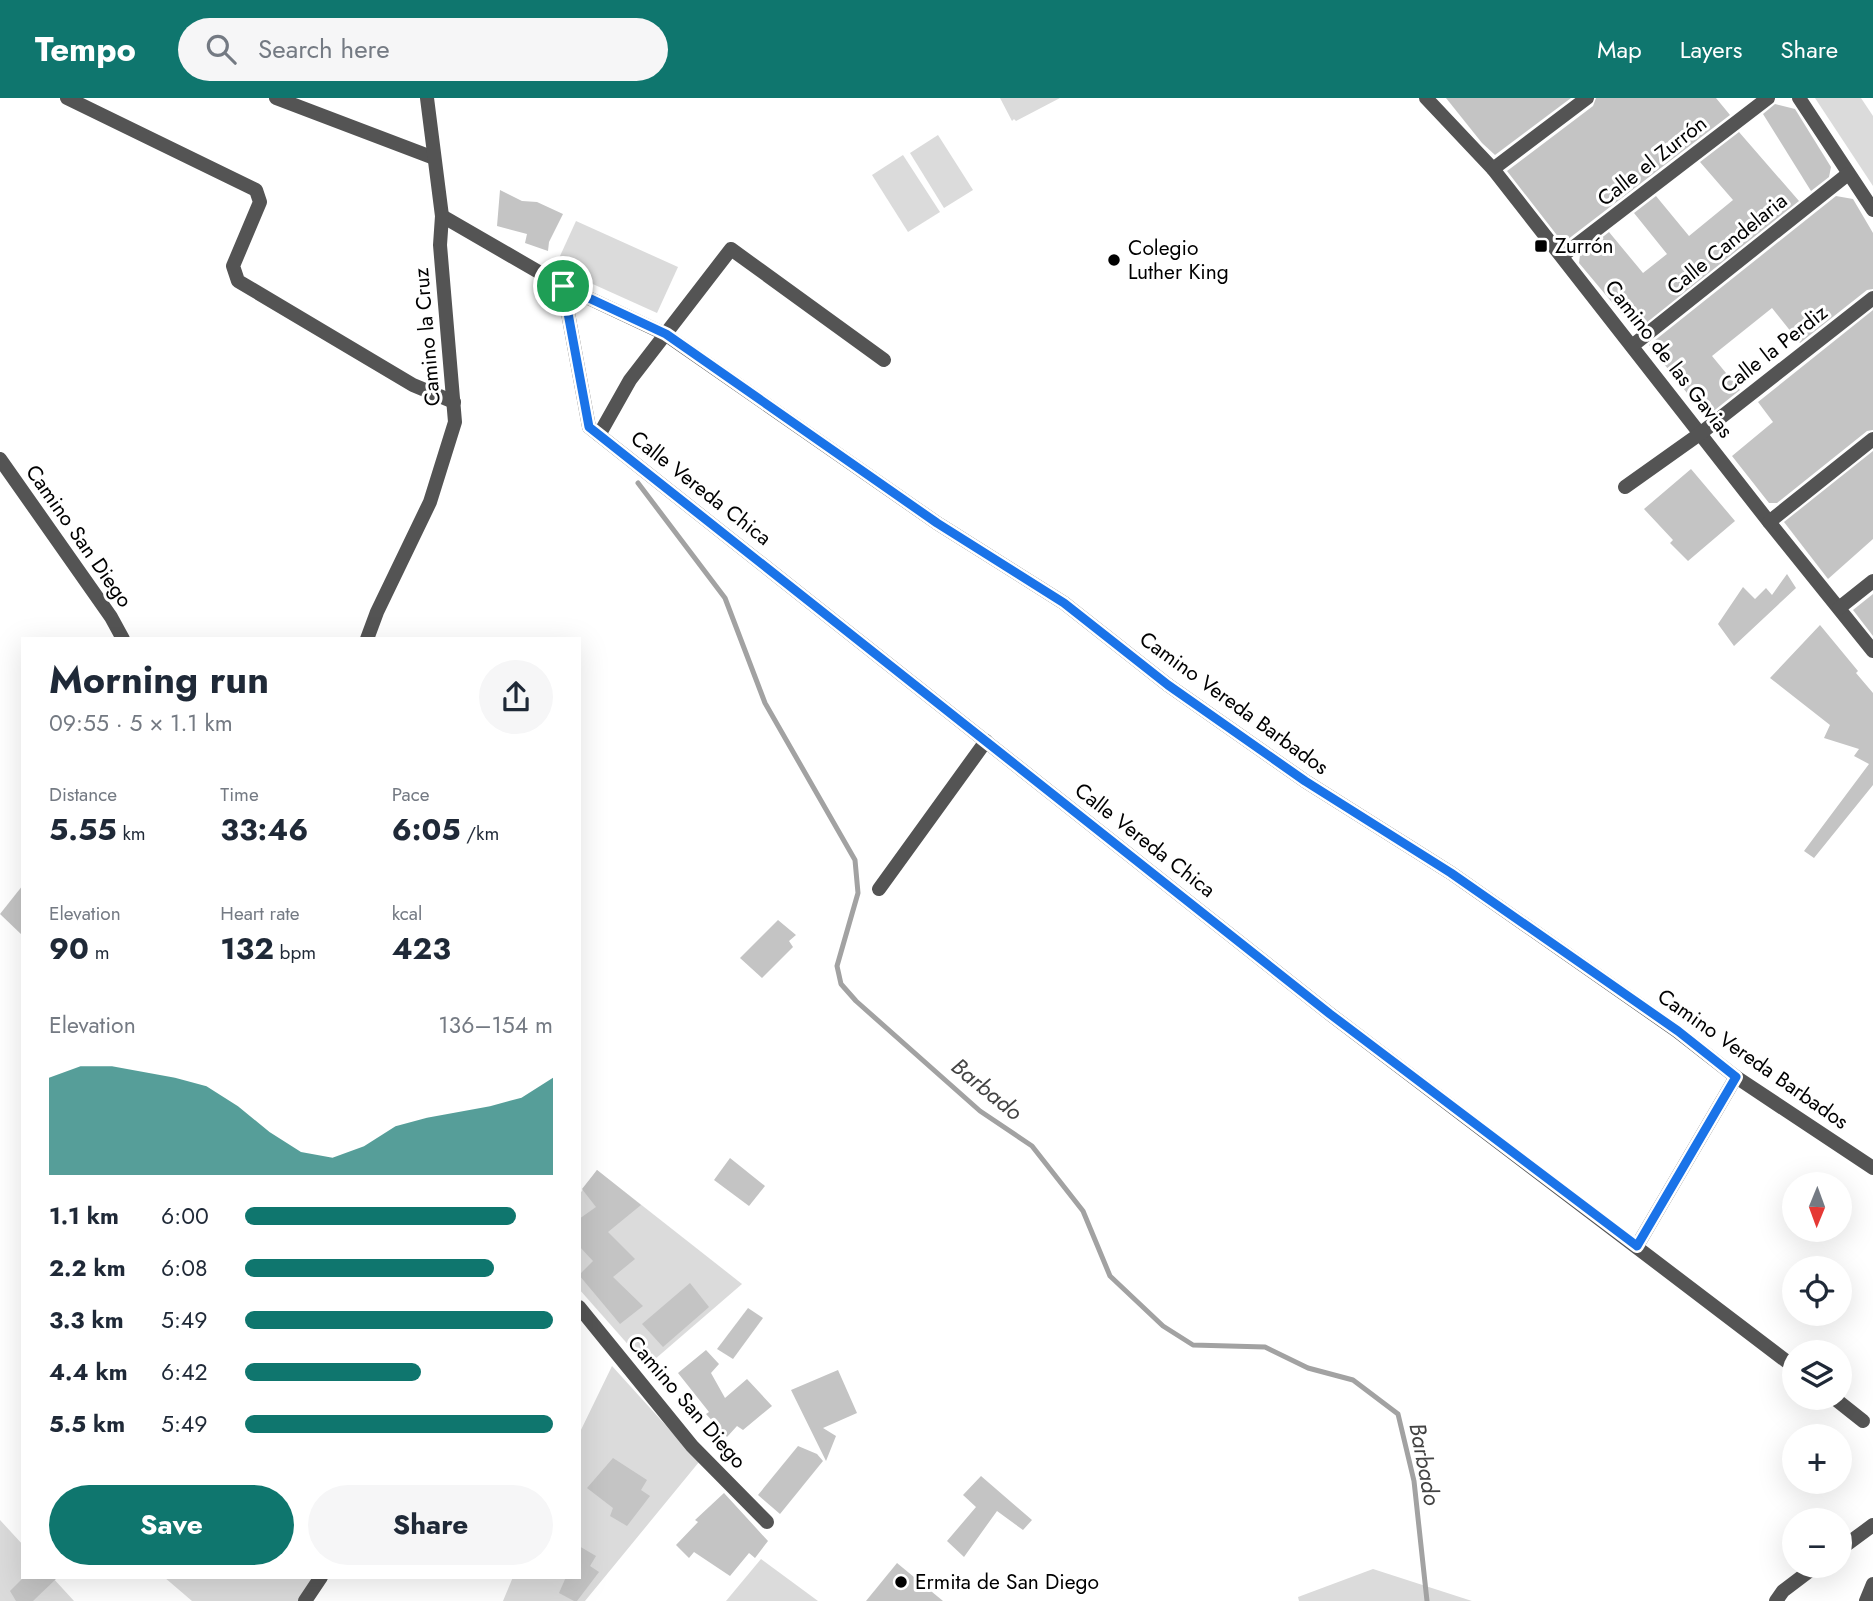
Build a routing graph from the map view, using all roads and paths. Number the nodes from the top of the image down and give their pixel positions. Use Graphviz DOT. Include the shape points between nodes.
graph roads {
  1 [pos="67,98"];
  2 [pos="276,98"];
  3 [pos="427,98"];
  4 [pos="1587,98"];
  5 [pos="1768,98"];
  6 [pos="1799,98"];
  7 [pos="1428,99"];
  8 [pos="434,158"];
  9 [pos="1493,169"];
  10 [pos="1848,174"];
  11 [pos="1873,210"];
  12 [pos="442,216"];
  13 [pos="1562,256"];
  14 [pos="563,286"];
  15 [pos="1873,298"];
  16 [pos="666,334"];
  17 [pos="1632,346"];
  18 [pos="884,360"];
  19 [pos="454,402"];
  20 [pos="1701,433"];
  21 [pos="599,435"];
  22 [pos="1873,439"];
  23 [pos="0,459"];
  24 [pos="1625,486"];
  25 [pos="1769,522"];
  26 [pos="1873,581"];
  27 [pos="1839,608"];
  28 [pos="122,637"];
  29 [pos="368,637"];
  30 [pos="1873,651"];
  31 [pos="986,741"];
  32 [pos="879,889"];
  33 [pos="1736,1077"];
  34 [pos="1873,1168"];
  35 [pos="1637,1246"];
  36 [pos="581,1309"];
  37 [pos="1782,1358"];
  38 [pos="1849,1410"];
  39 [pos="1863,1421"];
  40 [pos="767,1522"];
  41 [pos="1873,1525"];
  42 [pos="1852,1540"];
  43 [pos="1800,1578"];
  44 [pos="320,1579"];
  45 [pos="1873,1584"];
  46 [pos="305,1601"];
  47 [pos="1776,1601"];
  48 [pos="1866,1601"];
  1 -- 19 [label="street" via="256,190 260,202 233,266 238,281 412,385"];
  2 -- 8 [label="street"];
  3 -- 8 [label="street, Camino la Cruz"];
  4 -- 9 [label="street"];
  5 -- 13 [label="street, Calle el Zurrón"];
  6 -- 10 [label="street"];
  7 -- 9 [label="street, Camino de las Gavias"];
  8 -- 12 [label="street, Camino la Cruz"];
  9 -- 13 [label="street, Camino de las Gavias"];
  10 -- 11 [label="street"];
  10 -- 17 [label="street, Calle Candelaria"];
  12 -- 14 [label="street, Camino Vereda Barbados"];
  12 -- 19 [label="street, Camino la Cruz" via="440,245"];
  13 -- 17 [label="street, Camino de las Gavias"];
  14 -- 16 [label="street, Camino Vereda Barbados"];
  14 -- 21 [label="street, Calle Vereda Chica" via="589,427"];
  15 -- 20 [label="street, Calle la Perdiz"];
  16 -- 18 [label="street" via="731,248"];
  16 -- 21 [label="street" via="630,380"];
  16 -- 33 [label="street, Camino Vereda Barbados" via="937,523 1064,603 1168,685 1305,781 1451,873 1678,1031"];
  17 -- 20 [label="street, Camino de las Gavias"];
  19 -- 29 [label="street, Camino la Cruz" via="455,422 430,502"];
  20 -- 24 [label="street, Calle la Perdiz"];
  20 -- 25 [label="street, Camino de las Gavias"];
  21 -- 31 [label="street, Calle Vereda Chica"];
  22 -- 25 [label="street"];
  23 -- 28 [label="street, Camino San Diego"];
  25 -- 27 [label="street, Camino de las Gavias"];
  26 -- 27 [label="street"];
  27 -- 30 [label="street, Camino de las Gavias"];
  31 -- 32 [label="street"];
  31 -- 35 [label="street, Calle Vereda Chica" via="1330,1014"];
  33 -- 34 [label="street, Camino Vereda Barbados"];
  33 -- 35 [label="street"];
  35 -- 37 [label="street, Calle Vereda Chica"];
  36 -- 40 [label="street, Camino San Diego" via="692,1446"];
  38 -- 39 [label="street"];
  41 -- 42 [label="street"];
  43 -- 47 [label="street"];
  44 -- 46 [label="street"];
  45 -- 48 [label="street"];
}
